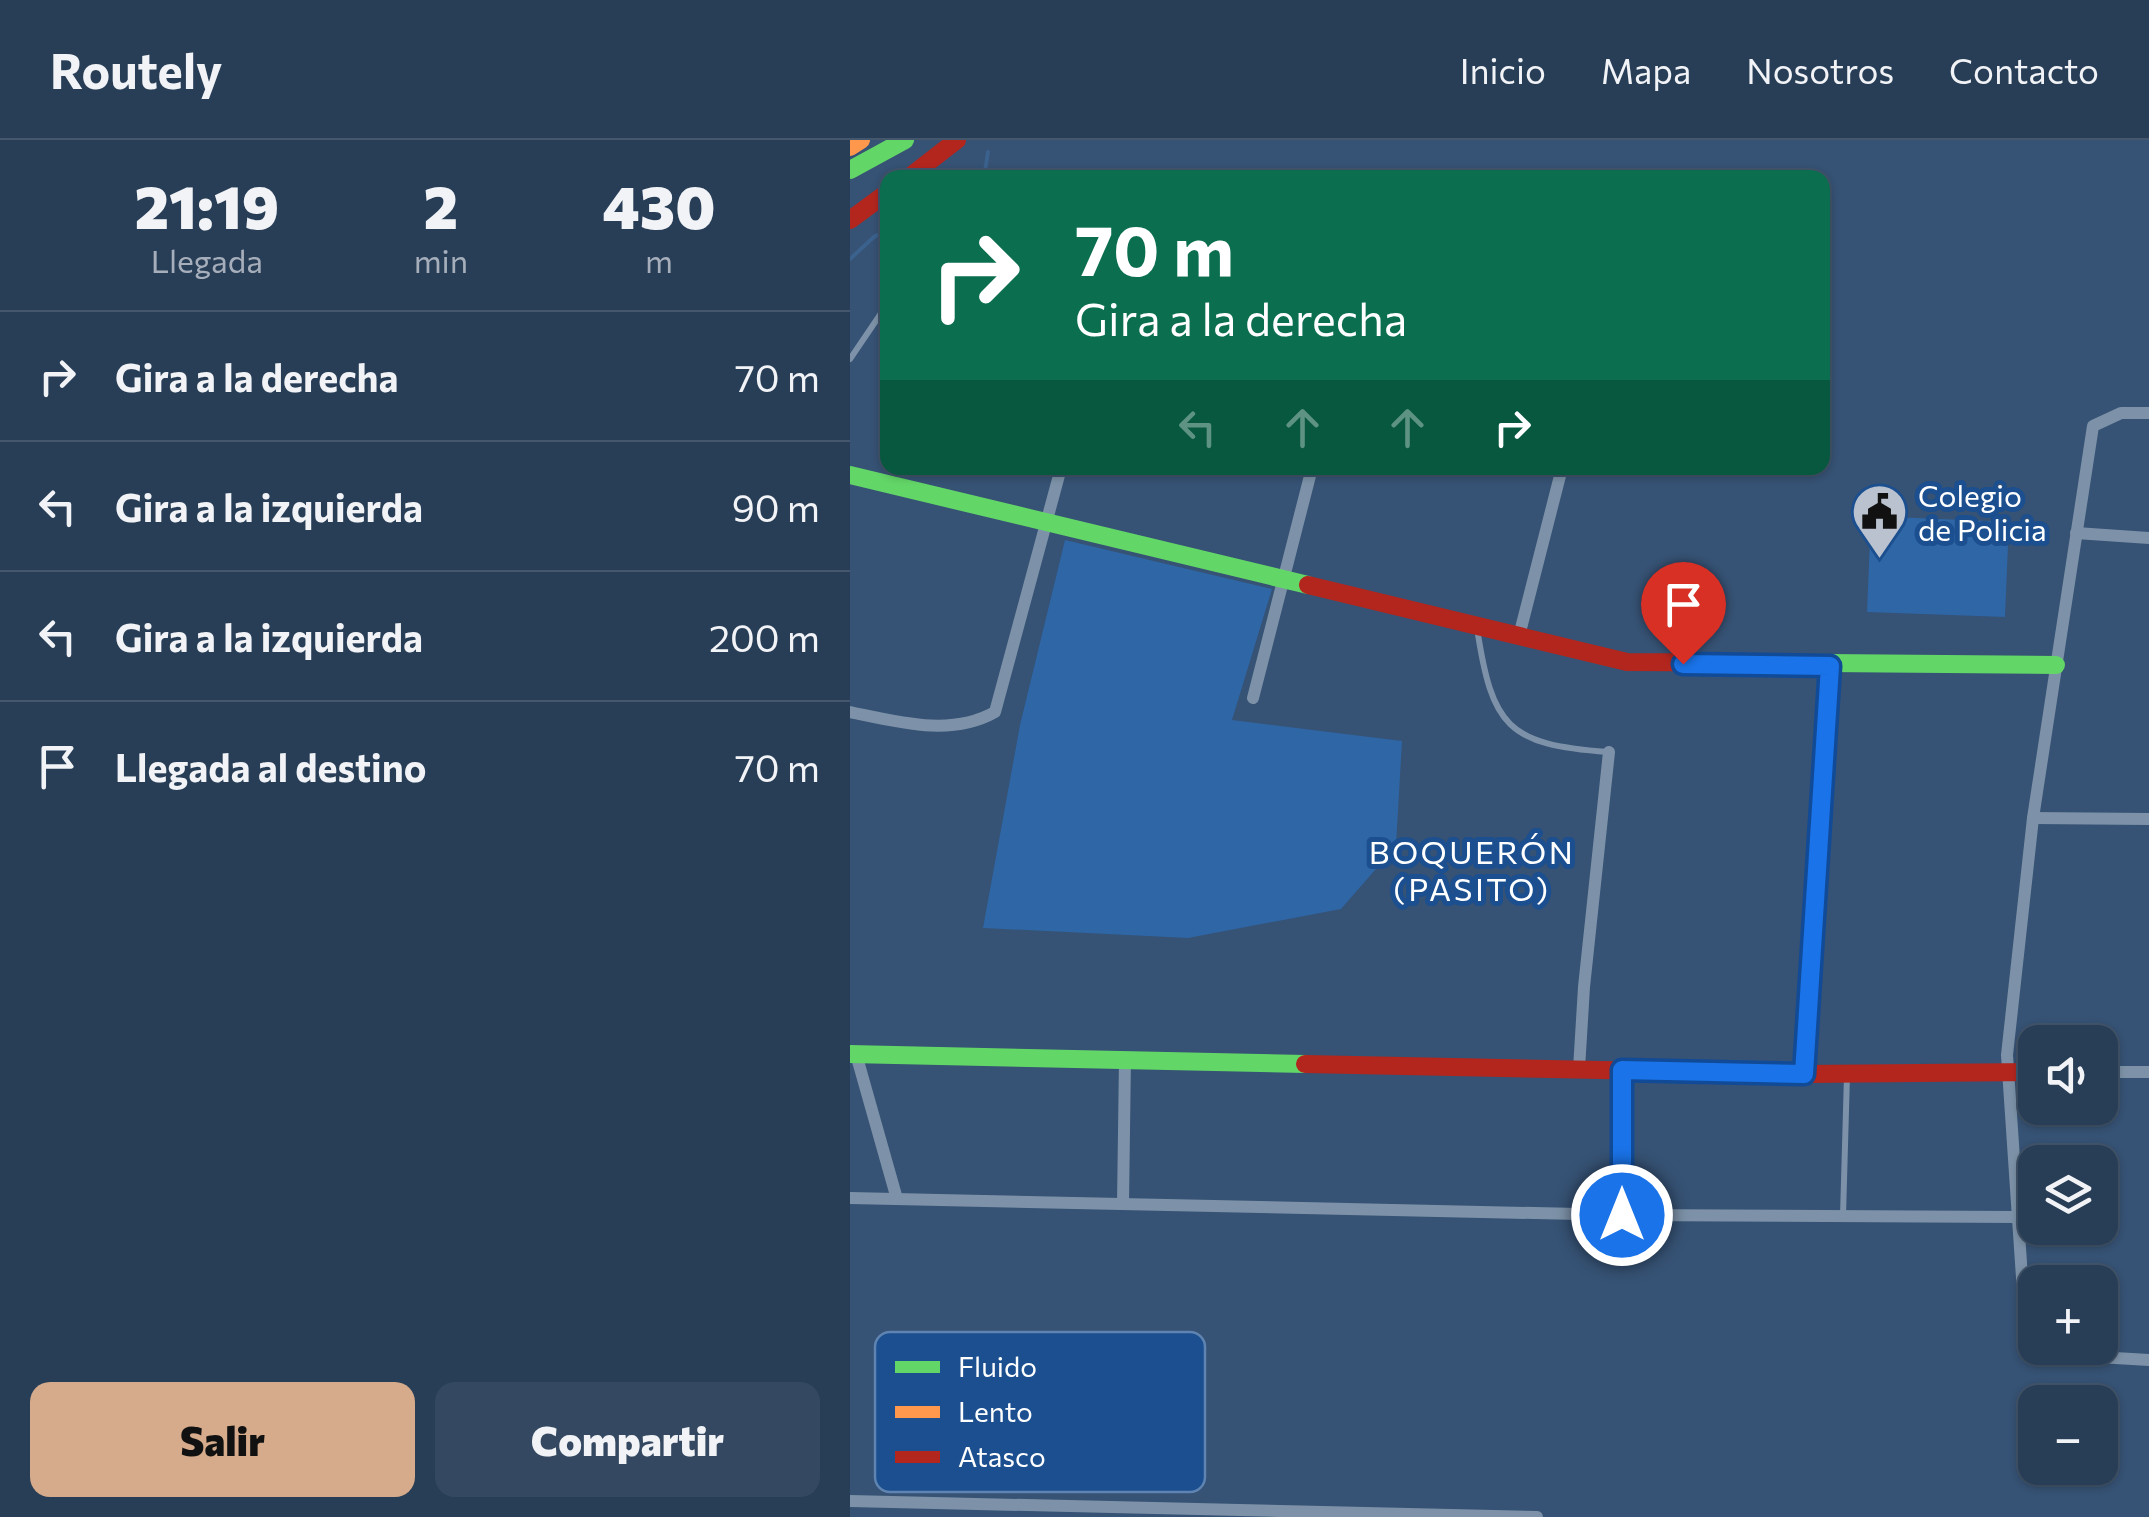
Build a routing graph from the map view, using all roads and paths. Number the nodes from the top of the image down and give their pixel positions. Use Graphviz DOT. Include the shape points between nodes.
graph roads {
  1 [pos="861,140"];
  2 [pos="905,140"];
  3 [pos="957,140"];
  4 [pos="850,147"];
  5 [pos="850,170"];
  6 [pos="918,170"];
  7 [pos="880,198"];
  8 [pos="850,220"];
  9 [pos="880,315"];
  10 [pos="850,359"];
  11 [pos="2149,413"];
  12 [pos="850,474"];
  13 [pos="1059,475"];
  14 [pos="1310,475"];
  15 [pos="1560,475"];
  16 [pos="1046,522"];
  17 [pos="2076,533"];
  18 [pos="2149,538"];
  19 [pos="1283,579"];
  20 [pos="1477,626"];
  21 [pos="1519,636"];
  22 [pos="2056,665"];
  23 [pos="1830,666"];
  24 [pos="1253,698"];
  25 [pos="850,712"];
  26 [pos="1609,752"];
  27 [pos="2033,818"];
  28 [pos="2149,819"];
  29 [pos="853,1054"];
  30 [pos="1125,1058"];
  31 [pos="1580,1069"];
  32 [pos="1622,1070"];
  33 [pos="2009,1072"];
  34 [pos="2018,1072"];
  35 [pos="2118,1072"];
  36 [pos="2149,1072"];
  37 [pos="1804,1074"];
  38 [pos="1847,1074"];
  39 [pos="850,1198"];
  40 [pos="897,1199"];
  41 [pos="1123,1204"];
  42 [pos="1622,1215"];
  43 [pos="1843,1216"];
  44 [pos="2018,1217"];
  45 [pos="2019,1245"];
  46 [pos="2149,1360"];
  47 [pos="850,1501"];
  48 [pos="940,1510"];
  49 [pos="1012,1511"];
  50 [pos="1192,1513"];
  51 [pos="1340,1514"];
  52 [pos="1476,1517"];
  53 [pos="1536,1517"];
  1 -- 4 [label="main road"];
  2 -- 5 [label="main road"];
  3 -- 6 [label="main road"];
  7 -- 8 [label="main road"];
  9 -- 10 [label="lane"];
  11 -- 17 [label="street" via="2121,413 2092,426"];
  12 -- 16 [label="main road"];
  13 -- 16 [label="street"];
  14 -- 19 [label="street"];
  15 -- 21 [label="street"];
  16 -- 19 [label="main road"];
  16 -- 25 [label="street" via="995,712 975,723 916,726"];
  17 -- 18 [label="street"];
  17 -- 22 [label="street"];
  19 -- 20 [label="main road"];
  19 -- 24 [label="street"];
  20 -- 21 [label="main road"];
  20 -- 26 [label="lane" via="1490,695 1518,732 1541,744"];
  21 -- 23 [label="main road" via="1627,662"];
  22 -- 23 [label="main road"];
  22 -- 27 [label="street"];
  23 -- 37 [label="street"];
  26 -- 31 [label="street"];
  27 -- 28 [label="street"];
  27 -- 33 [label="street"];
  29 -- 30 [label="main road"];
  29 -- 40 [label="street"];
  30 -- 31 [label="main road"];
  30 -- 41 [label="street"];
  31 -- 32 [label="main road"];
  32 -- 37 [label="main road"];
  32 -- 42 [label="street"];
  33 -- 34 [label="main road"];
  33 -- 38 [label="main road"];
  33 -- 44 [label="street"];
  35 -- 36 [label="street"];
  37 -- 38 [label="main road"];
  38 -- 43 [label="lane"];
  39 -- 40 [label="street"];
  40 -- 41 [label="street"];
  41 -- 42 [label="street"];
  42 -- 43 [label="street"];
  43 -- 44 [label="street"];
  45 -- 46 [label="street" via="2023,1321 2034,1348"];
  47 -- 48 [label="street"];
  48 -- 49 [label="street"];
  49 -- 50 [label="street"];
  50 -- 51 [label="street"];
  51 -- 52 [label="street"];
  52 -- 53 [label="street"];
}
